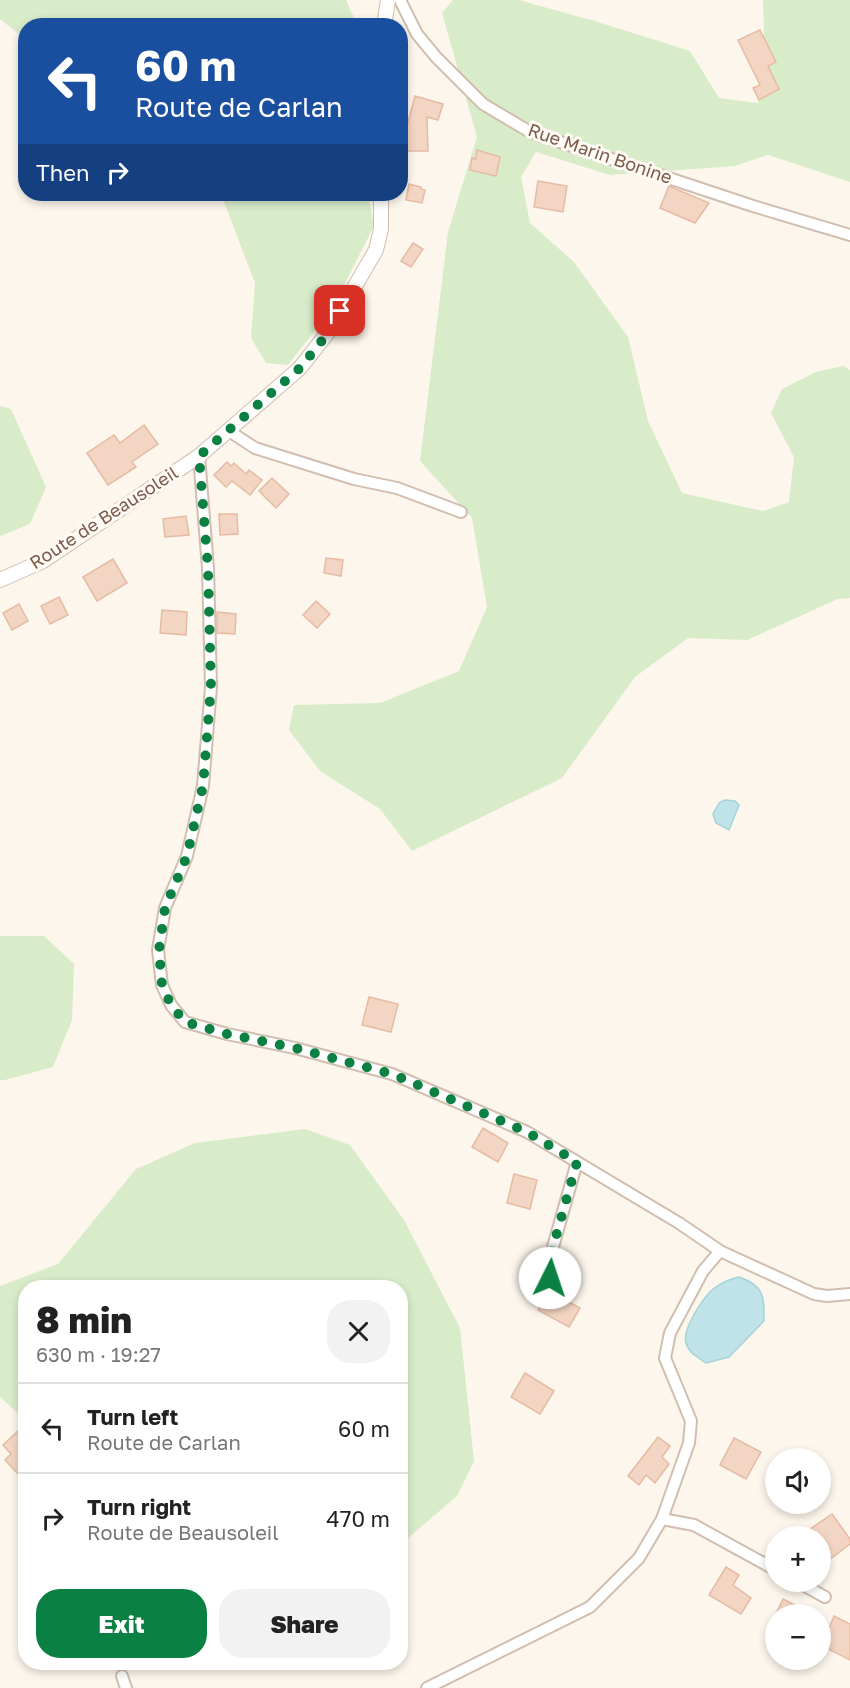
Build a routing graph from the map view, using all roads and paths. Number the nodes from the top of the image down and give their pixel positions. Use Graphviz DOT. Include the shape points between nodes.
graph roads {
  1 [pos="388,0"];
  2 [pos="400,0"];
  3 [pos="385,18"];
  4 [pos="381,201"];
  5 [pos="850,235"];
  6 [pos="229,431"];
  7 [pos="199,456"];
  8 [pos="461,512"];
  9 [pos="0,580"];
  10 [pos="577,1162"];
  11 [pos="720,1251"];
  12 [pos="550,1278"];
  13 [pos="850,1294"];
  14 [pos="662,1519"];
  15 [pos="765,1564"];
  16 [pos="816,1592"];
  17 [pos="825,1597"];
  18 [pos="122,1676"];
  19 [pos="126,1688"];
  20 [pos="427,1688"];
  1 -- 3 [label="street"];
  2 -- 5 [label="street, Rue Marin Bonine" via="417,34 436,57 483,104 530,132"];
  4 -- 6 [label="street, Route de Beausoleil" via="376,250 329,332 300,368"];
  6 -- 7 [label="street, Route de Beausoleil"];
  6 -- 8 [label="street" via="255,448 397,488"];
  7 -- 9 [label="street, Route de Beausoleil" via="43,561"];
  7 -- 10 [label="street" via="208,568 211,687 203,786 187,856 165,908 159,950 162,985 171,1005 185,1022 392,1074 527,1132"];
  10 -- 11 [label="street"];
  10 -- 12 [label="street" via="551,1254"];
  11 -- 13 [label="street" via="814,1294"];
  11 -- 14 [label="street" via="703,1271 670,1333 665,1358 691,1421 689,1443"];
  14 -- 15 [label="street" via="694,1525"];
  14 -- 20 [label="street" via="639,1558 590,1607"];
  16 -- 17 [label="street"];
  18 -- 19 [label="street"];
}
